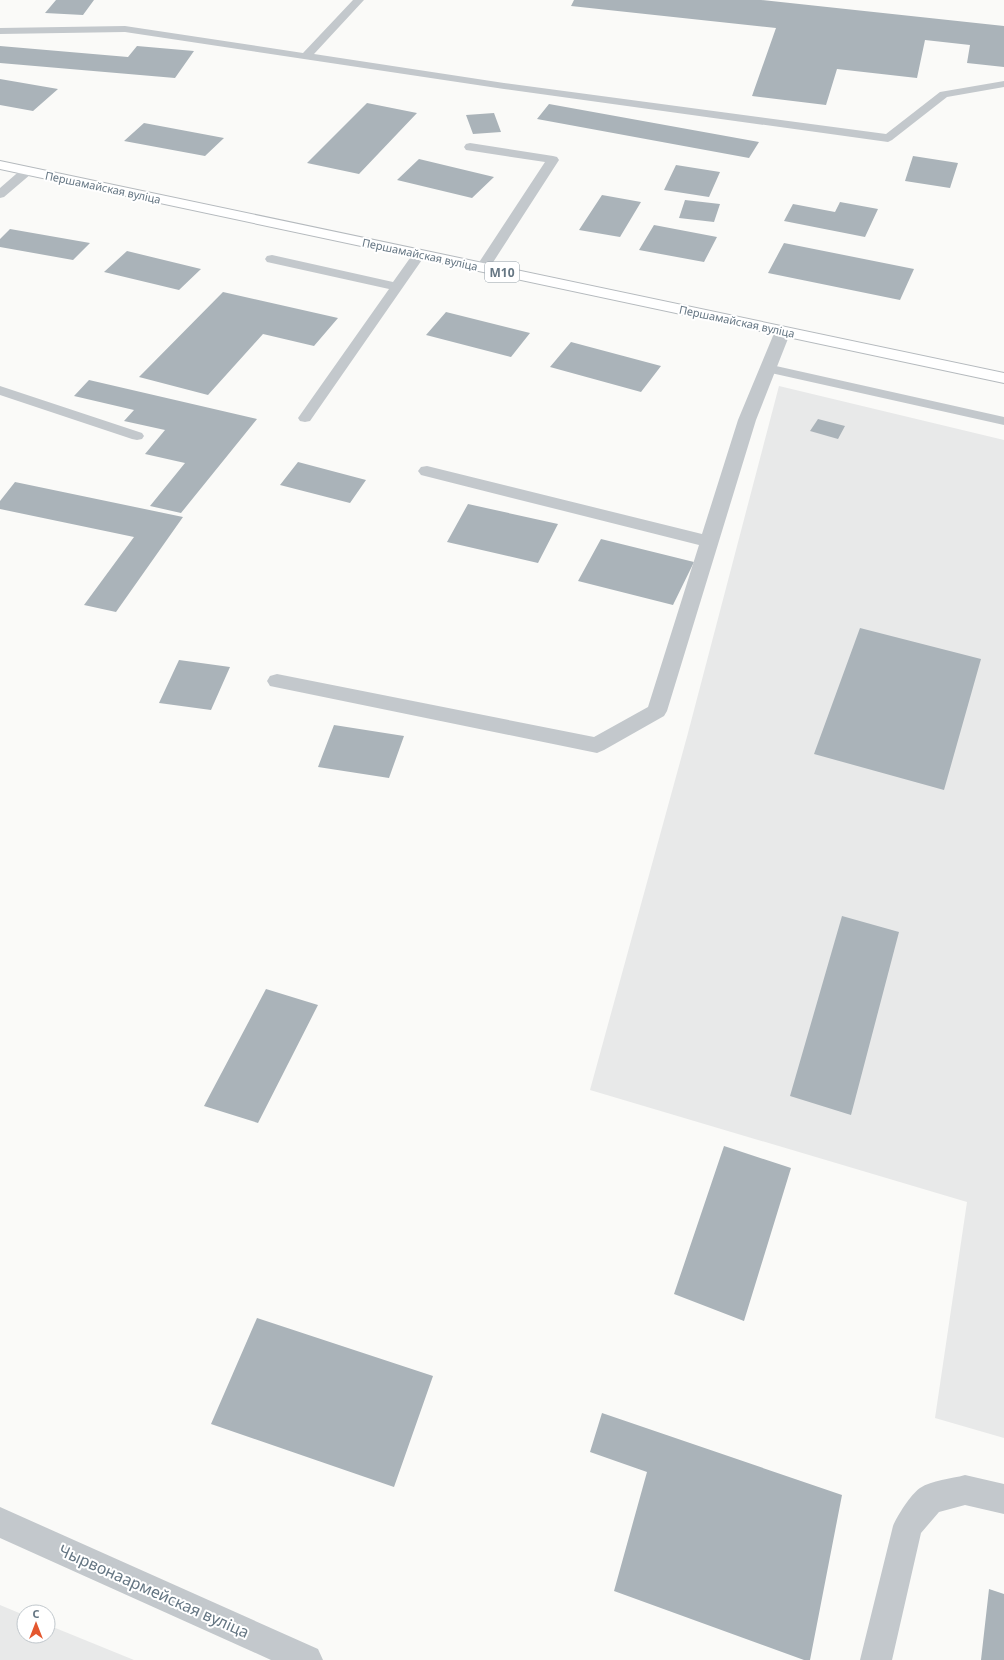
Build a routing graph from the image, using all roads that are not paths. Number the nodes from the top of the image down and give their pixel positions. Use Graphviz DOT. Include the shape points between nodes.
graph roads {
  1 [pos="359,0"];
  2 [pos="0,31"];
  3 [pos="306,56"];
  4 [pos="1004,84"];
  5 [pos="470,146"];
  6 [pos="0,165"];
  7 [pos="27,171"];
  8 [pos="0,194"];
  9 [pos="420,254"];
  10 [pos="272,259"];
  11 [pos="483,268"];
  12 [pos="396,287"];
  13 [pos="783,331"];
  14 [pos="767,368"];
  15 [pos="1004,378"];
  16 [pos="0,390"];
  17 [pos="305,418"];
  18 [pos="1004,420"];
  19 [pos="137,436"];
  20 [pos="427,471"];
  21 [pos="710,542"];
  22 [pos="277,681"];
  23 [pos="1004,1499"];
  24 [pos="0,1522"];
  25 [pos="307,1660"];
  26 [pos="876,1660"];
  1 -- 3 [label="lane"];
  2 -- 3 [label="lane" via="125,29"];
  3 -- 4 [label="lane" via="512,88 888,138 944,94"];
  5 -- 11 [label="lane" via="553,160"];
  6 -- 7 [label="main road, Першамайская вуліца / М10"];
  7 -- 8 [label="lane"];
  7 -- 9 [label="main road, Першамайская вуліца / М10"];
  9 -- 11 [label="main road, Першамайская вуліца / М10"];
  9 -- 12 [label="lane"];
  10 -- 12 [label="lane"];
  11 -- 13 [label="main road, Першамайская вуліца / М10"];
  12 -- 17 [label="lane"];
  13 -- 14 [label="street"];
  13 -- 15 [label="main road, Першамайская вуліца / М10"];
  14 -- 18 [label="lane"];
  14 -- 21 [label="street" via="747,420"];
  16 -- 19 [label="lane"];
  20 -- 21 [label="street"];
  21 -- 22 [label="street" via="658,711 596,745"];
  23 -- 26 [label="street" via="965,1490 930,1499 908,1526"];
  24 -- 25 [label="street, Чырвонаармейская вуліца"];
}
